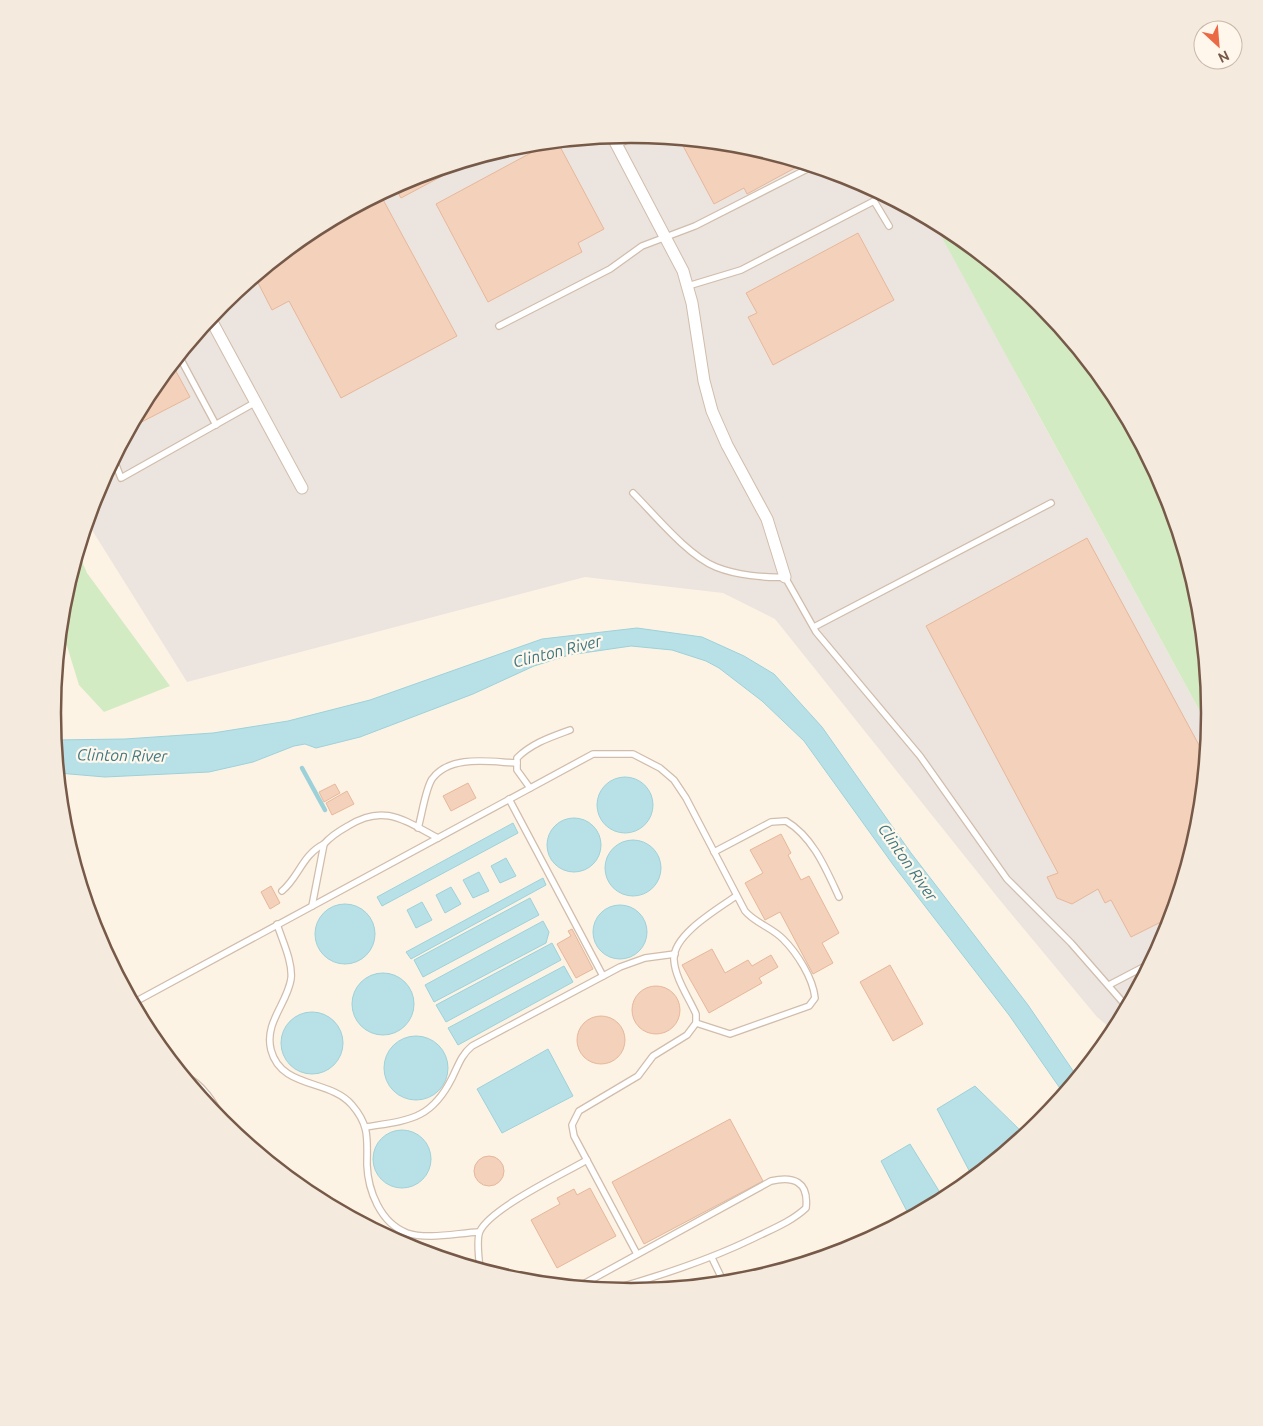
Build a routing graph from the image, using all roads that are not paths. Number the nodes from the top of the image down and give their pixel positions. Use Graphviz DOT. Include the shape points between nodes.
graph roads {
  1 [pos="616,143"];
  2 [pos="805,170"];
  3 [pos="889,226"];
  4 [pos="667,237"];
  5 [pos="688,286"];
  6 [pos="214,325"];
  7 [pos="499,326"];
  8 [pos="182,362"];
  9 [pos="256,402"];
  10 [pos="216,425"];
  11 [pos="117,468"];
  12 [pos="302,488"];
  13 [pos="633,493"];
  14 [pos="1051,503"];
  15 [pos="785,577"];
  16 [pos="814,627"];
  17 [pos="570,730"];
  18 [pos="517,763"];
  19 [pos="530,788"];
  20 [pos="509,800"];
  21 [pos="418,828"];
  22 [pos="438,838"];
  23 [pos="324,844"];
  24 [pos="714,852"];
  25 [pos="282,891"];
  26 [pos="736,896"];
  27 [pos="839,897"];
  28 [pos="312,906"];
  29 [pos="277,924"];
  30 [pos="675,954"];
  31 [pos="1141,968"];
  32 [pos="602,976"];
  33 [pos="1109,985"];
  34 [pos="139,1000"];
  35 [pos="1123,1002"];
  36 [pos="696,1023"];
  37 [pos="366,1127"];
  38 [pos="587,1160"];
  39 [pos="479,1232"];
  40 [pos="637,1254"];
  41 [pos="712,1258"];
  42 [pos="480,1263"];
  43 [pos="720,1276"];
  44 [pos="588,1281"];
  45 [pos="636,1283"];
  1 -- 4 [label="street"];
  2 -- 4 [label="lane"];
  3 -- 5 [label="lane" via="874,201 740,270"];
  4 -- 5 [label="street"];
  4 -- 7 [label="lane" via="642,246 610,270"];
  5 -- 15 [label="street" via="712,411 727,446 767,519"];
  6 -- 9 [label="street"];
  8 -- 10 [label="lane"];
  9 -- 10 [label="lane"];
  9 -- 12 [label="street"];
  10 -- 11 [label="lane" via="121,478"];
  13 -- 15 [label="lane" via="684,544 716,567 769,578"];
  14 -- 16 [label="lane"];
  15 -- 16 [label="lane"];
  16 -- 33 [label="lane" via="920,756 1007,879"];
  17 -- 18 [label="lane" via="525,750 517,758"];
  18 -- 19 [label="lane" via="517,770"];
  18 -- 21 [label="lane" via="470,761 439,772 432,780"];
  19 -- 20 [label="lane"];
  19 -- 24 [label="lane" via="593,754 633,754 660,768 674,780"];
  20 -- 22 [label="lane"];
  20 -- 32 [label="lane"];
  21 -- 22 [label="lane"];
  21 -- 23 [label="lane" via="392,816 376,814 362,817"];
  22 -- 28 [label="lane"];
  23 -- 25 [label="lane" via="309,854"];
  23 -- 28 [label="lane"];
  24 -- 26 [label="lane"];
  24 -- 27 [label="lane" via="771,822 786,821 807,839 825,866"];
  26 -- 30 [label="lane" via="684,935"];
  26 -- 36 [label="lane" via="753,921 783,939 808,975 815,998 809,1006 730,1034"];
  28 -- 29 [label="lane"];
  29 -- 34 [label="lane"];
  29 -- 37 [label="lane" via="292,976 269,1033 271,1051 281,1070 339,1094 352,1104"];
  30 -- 32 [label="lane" via="645,958"];
  30 -- 36 [label="lane" via="674,960 696,1014"];
  31 -- 33 [label="lane"];
  32 -- 37 [label="lane" via="472,1046 463,1054 443,1096 434,1107 400,1121"];
  33 -- 35 [label="lane"];
  36 -- 38 [label="lane" via="687,1035 653,1056 638,1076 579,1111 572,1125"];
  37 -- 39 [label="lane" via="368,1178 374,1200 388,1220 407,1233"];
  38 -- 39 [label="lane" via="511,1203 486,1222"];
  38 -- 40 [label="lane"];
  39 -- 42 [label="lane"];
  40 -- 41 [label="lane" via="771,1181 796,1180 804,1188 806,1208 795,1218"];
  40 -- 44 [label="lane"];
  41 -- 43 [label="lane"];
  41 -- 45 [label="lane"];
}
